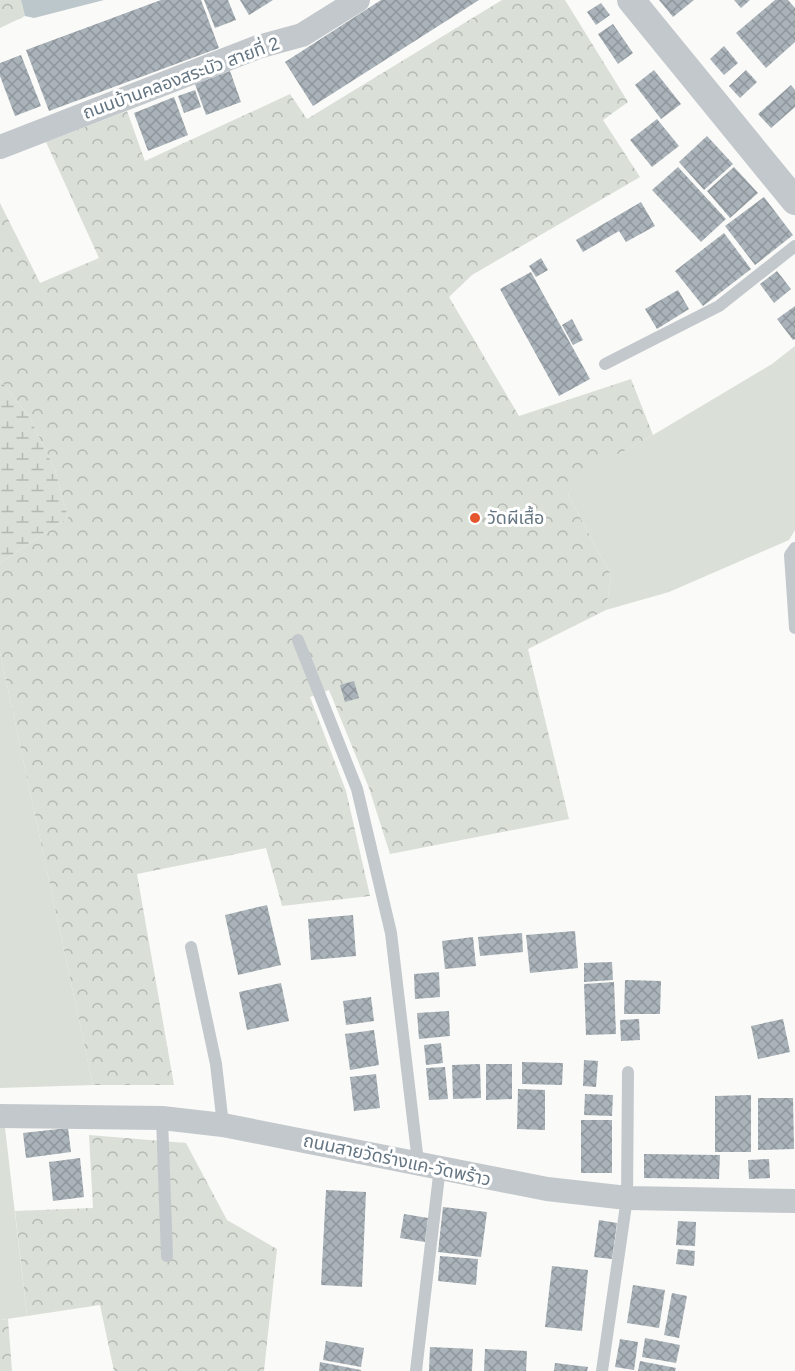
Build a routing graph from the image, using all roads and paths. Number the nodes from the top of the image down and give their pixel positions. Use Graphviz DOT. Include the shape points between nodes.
graph roads {
  1 [pos="358,0"];
  2 [pos="631,0"];
  3 [pos="0,147"];
  4 [pos="795,201"];
  5 [pos="795,246"];
  6 [pos="605,364"];
  7 [pos="795,548"];
  8 [pos="795,628"];
  9 [pos="298,640"];
  10 [pos="190,947"];
  11 [pos="628,1072"];
  12 [pos="0,1116"];
  13 [pos="162,1118"];
  14 [pos="223,1125"];
  15 [pos="429,1165"];
  16 [pos="627,1198"];
  17 [pos="795,1201"];
  18 [pos="167,1256"];
  19 [pos="416,1371"];
  20 [pos="602,1371"];
  1 -- 3 [label="street, ถนนบ้านคลองสระบัว สายที่ 2" via="302,35 258,46"];
  2 -- 4 [label="street"];
  5 -- 6 [label="lane" via="719,306"];
  7 -- 8 [label="lane" via="790,555"];
  9 -- 15 [label="lane" via="357,789 391,933"];
  10 -- 14 [label="lane" via="216,1064"];
  11 -- 16 [label="lane"];
  12 -- 13 [label="street, ถนนสายวัดร่างแค-วัดพร้าว"];
  13 -- 14 [label="street, ถนนสายวัดร่างแค-วัดพร้าว"];
  13 -- 18 [label="lane"];
  14 -- 15 [label="street, ถนนสายวัดร่างแค-วัดพร้าว"];
  15 -- 16 [label="street, ถนนสายวัดร่างแค-วัดพร้าว" via="518,1185"];
  15 -- 19 [label="lane"];
  16 -- 17 [label="street, ถนนสายวัดร่างแค-วัดพร้าว"];
  16 -- 20 [label="lane"];
}
